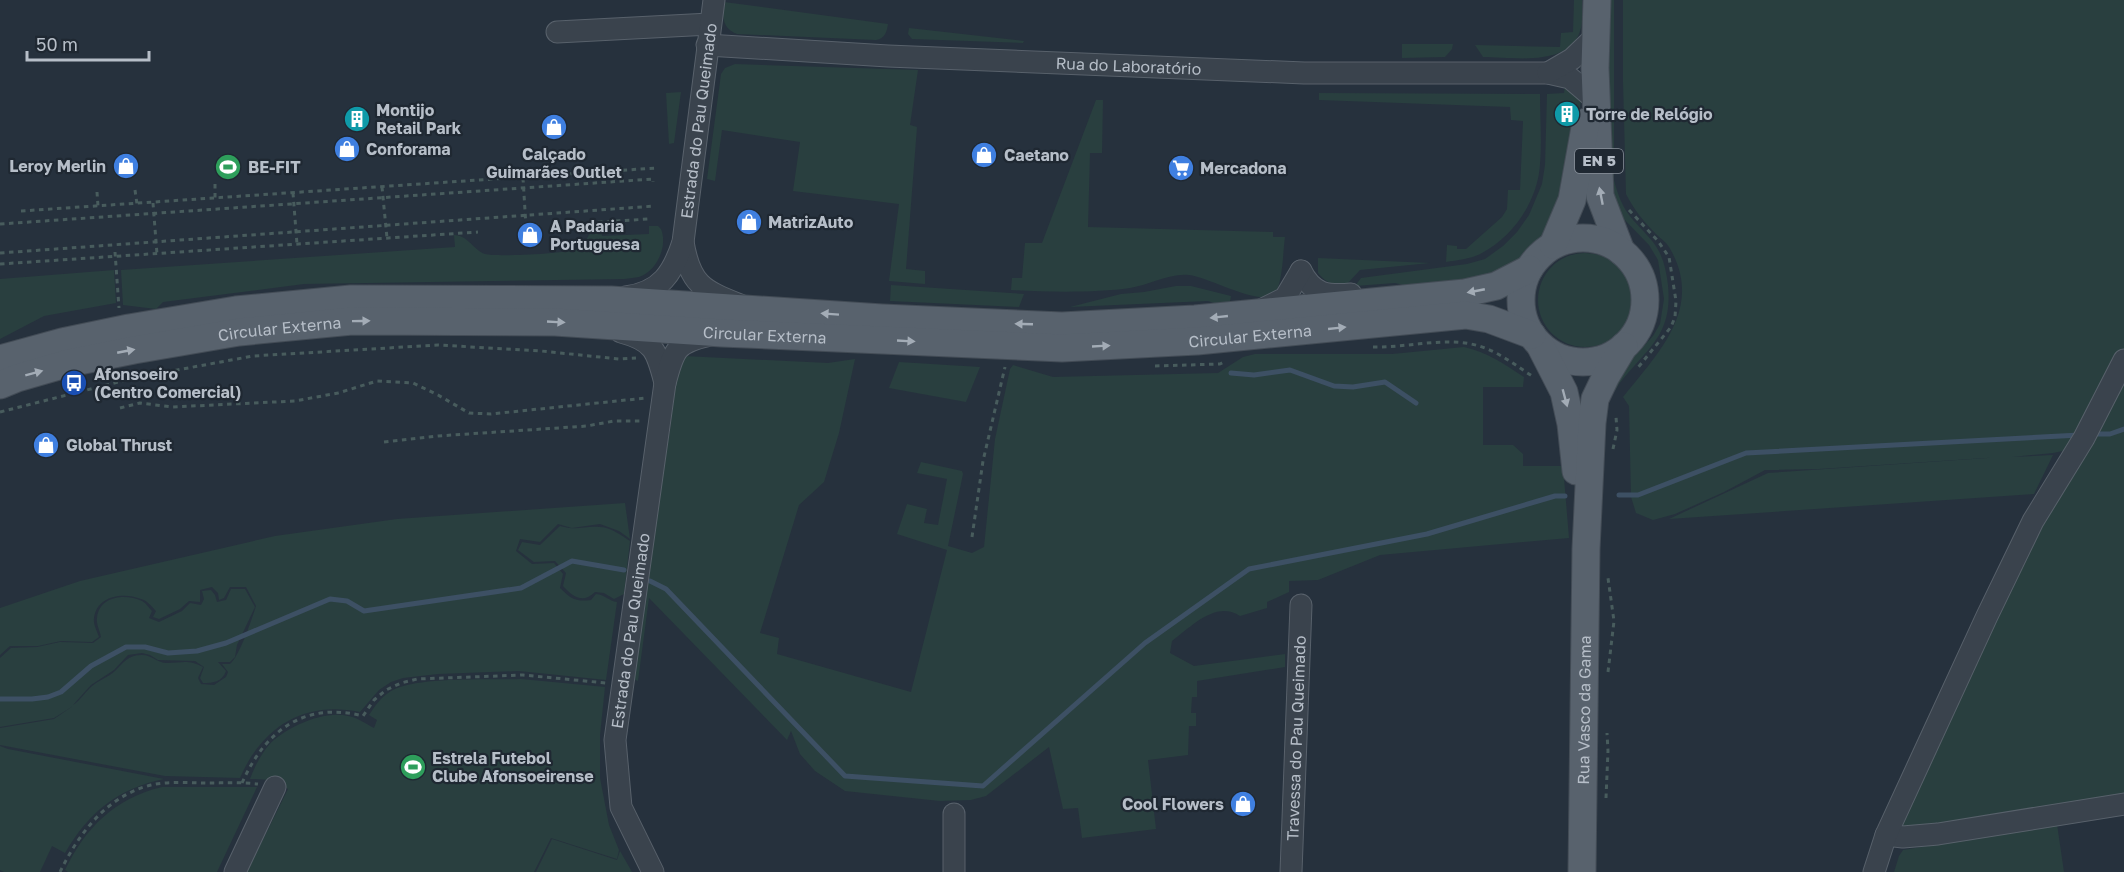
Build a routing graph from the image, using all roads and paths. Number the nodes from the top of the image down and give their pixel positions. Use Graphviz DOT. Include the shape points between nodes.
graph roads {
  1 [pos="714,0"];
  2 [pos="1597,0"];
  3 [pos="557,32"];
  4 [pos="709,34"];
  5 [pos="1596,36"];
  6 [pos="1595,68"];
  7 [pos="1548,73"];
  8 [pos="1590,95"];
  9 [pos="656,168"];
  10 [pos="522,178"];
  11 [pos="654,182"];
  12 [pos="215,184"];
  13 [pos="382,187"];
  14 [pos="523,188"];
  15 [pos="135,190"];
  16 [pos="97,192"];
  17 [pos="293,193"];
  18 [pos="216,198"];
  19 [pos="383,198"];
  20 [pos="153,203"];
  21 [pos="137,204"];
  22 [pos="294,204"];
  23 [pos="1626,204"];
  24 [pos="98,206"];
  25 [pos="655,206"];
  26 [pos="21,211"];
  27 [pos="154,214"];
  28 [pos="526,216"];
  29 [pos="648,221"];
  30 [pos="0,224"];
  31 [pos="571,224"];
  32 [pos="386,226"];
  33 [pos="526,228"];
  34 [pos="296,232"];
  35 [pos="478,232"];
  36 [pos="387,238"];
  37 [pos="156,242"];
  38 [pos="683,242"];
  39 [pos="297,244"];
  40 [pos="1553,245"];
  41 [pos="1621,251"];
  42 [pos="115,252"];
  43 [pos="0,253"];
  44 [pos="157,254"];
  45 [pos="116,257"];
  46 [pos="0,264"];
  47 [pos="1529,268"];
  48 [pos="1413,297"];
  49 [pos="611,300"];
  50 [pos="747,308"];
  51 [pos="119,309"];
  52 [pos="1251,314"];
  53 [pos="595,324"];
  54 [pos="722,333"];
  55 [pos="1536,340"];
  56 [pos="651,345"];
  57 [pos="1013,346"];
  58 [pos="1624,346"];
  59 [pos="0,359"];
  60 [pos="2124,360"];
  61 [pos="1635,371"];
  62 [pos="0,385"];
  63 [pos="664,390"];
  64 [pos="120,408"];
  65 [pos="1614,410"];
  66 [pos="0,412"];
  67 [pos="660,421"];
  68 [pos="384,442"];
  69 [pos="1610,457"];
  70 [pos="972,537"];
  71 [pos="1586,549"];
  72 [pos="1608,576"];
  73 [pos="1301,605"];
  74 [pos="1607,677"];
  75 [pos="611,683"];
  76 [pos="242,783"];
  77 [pos="268,786"];
  78 [pos="2124,804"];
  79 [pos="954,814"];
  80 [pos="1886,835"];
  81 [pos="60,872"];
  82 [pos="235,872"];
  83 [pos="653,872"];
  84 [pos="954,872"];
  85 [pos="1291,872"];
  86 [pos="1582,872"];
  87 [pos="1874,872"];
  1 -- 4 [label="street, Estrada do Pau Queimado"];
  2 -- 5 [label="main road, EN 5"];
  3 -- 4 [label="street, Rua do Laboratório"];
  4 -- 7 [label="street, Rua do Laboratório" via="888,56 1304,74"];
  4 -- 38 [label="street, Estrada do Pau Queimado"];
  5 -- 6 [label="main road, EN 5"];
  5 -- 7 [label="street" via="1572,59"];
  6 -- 8 [label="main road, EN 5"];
  41 -- 6 [label="main road, EN 5, one-way" via="1600,196"];
  7 -- 8 [label="street, Rua do Laboratório" via="1570,78"];
  8 -- 40 [label="main road, EN 5" via="1572,200"];
  9 -- 10 [label="path"];
  10 -- 13 [label="path"];
  10 -- 14 [label="path"];
  11 -- 14 [label="path" via="653,179"];
  12 -- 18 [label="path"];
  13 -- 17 [label="path"];
  13 -- 19 [label="path"];
  14 -- 19 [label="path"];
  14 -- 28 [label="path"];
  15 -- 21 [label="path"];
  16 -- 24 [label="path"];
  17 -- 18 [label="path"];
  17 -- 22 [label="path"];
  18 -- 20 [label="path"];
  19 -- 22 [label="path"];
  19 -- 32 [label="path"];
  20 -- 21 [label="path"];
  20 -- 27 [label="path"];
  21 -- 24 [label="path"];
  22 -- 27 [label="path"];
  22 -- 34 [label="path"];
  23 -- 61 [label="path" via="1669,257 1676,301 1671,327"];
  24 -- 26 [label="path"];
  25 -- 28 [label="path"];
  27 -- 30 [label="path"];
  27 -- 37 [label="path"];
  28 -- 32 [label="path"];
  28 -- 33 [label="path"];
  29 -- 31 [label="path"];
  32 -- 34 [label="path"];
  32 -- 36 [label="path"];
  34 -- 37 [label="path"];
  34 -- 39 [label="path"];
  35 -- 36 [label="path"];
  36 -- 39 [label="path"];
  37 -- 43 [label="path"];
  37 -- 44 [label="path"];
  38 -- 49 [label="street" via="667,277 653,289"];
  38 -- 50 [label="street" via="692,275 703,287"];
  39 -- 44 [label="path"];
  40 -- 41 [label="main road" via="1588,238"];
  40 -- 47 [label="main road"];
  41 -- 58 [label="main road" via="1635,266 1644,285 1645,306 1639,326"];
  42 -- 45 [label="path"];
  44 -- 45 [label="path"];
  45 -- 46 [label="path"];
  45 -- 51 [label="path"];
  47 -- 48 [label="main road, Circular Externa, one-way" via="1481,291"];
  47 -- 55 [label="main road" via="1521,302 1524,320"];
  48 -- 52 [label="main road, Circular Externa"];
  48 -- 52 [label="street" via="1397,291 1330,296 1314,288 1301,271 1285,298"];
  49 -- 50 [label="main road, Circular Externa"];
  49 -- 59 [label="main road, Circular Externa" via="351,299 236,310 129,328"];
  52 -- 50 [label="main road, Circular Externa, one-way" via="1062,326"];
  53 -- 54 [label="main road, Circular Externa"];
  53 -- 56 [label="street" via="638,336"];
  62 -- 53 [label="main road, Circular Externa, one-way" via="80,361 239,332 352,321"];
  54 -- 57 [label="main road, Circular Externa, one-way"];
  54 -- 63 [label="street, Estrada do Pau Queimado" via="692,339 680,347 673,355"];
  57 -- 55 [label="main road, Circular Externa, one-way" via="1062,348 1197,341 1466,315 1489,320"];
  55 -- 58 [label="main road" via="1553,354 1582,362 1601,360"];
  55 -- 71 [label="main road, Rua Vasco da Gama, one-way" via="1564,392"];
  56 -- 63 [label="street, Estrada do Pau Queimado" via="657,354"];
  56 -- 66 [label="path" via="638,357 618,359 438,345 253,356 134,378"];
  57 -- 70 [label="path" via="1006,360 983,461"];
  58 -- 71 [label="main road, Rua Vasco da Gama" via="1595,399"];
  60 -- 80 [label="street" via="2091,426 2033,521"];
  63 -- 64 [label="path" via="491,414 469,413 413,383 377,381 296,401 172,406 140,403"];
  63 -- 67 [label="street, Estrada do Pau Queimado"];
  65 -- 69 [label="path" via="1617,430"];
  67 -- 68 [label="path" via="614,421"];
  67 -- 83 [label="street, Estrada do Pau Queimado" via="615,740 621,807"];
  71 -- 86 [label="main road, Rua Vasco da Gama"];
  72 -- 74 [label="path" via="1614,621"];
  73 -- 85 [label="street, Travessa do Pau Queimado"];
  75 -- 76 [label="path" via="523,675 401,683 374,700 363,716 322,713 284,726 258,753"];
  76 -- 77 [label="path"];
  76 -- 81 [label="path" via="167,783 136,791 93,820"];
  77 -- 82 [label="street"];
  78 -- 80 [label="street" via="1938,834"];
  79 -- 84 [label="street"];
  80 -- 87 [label="street"];
}
